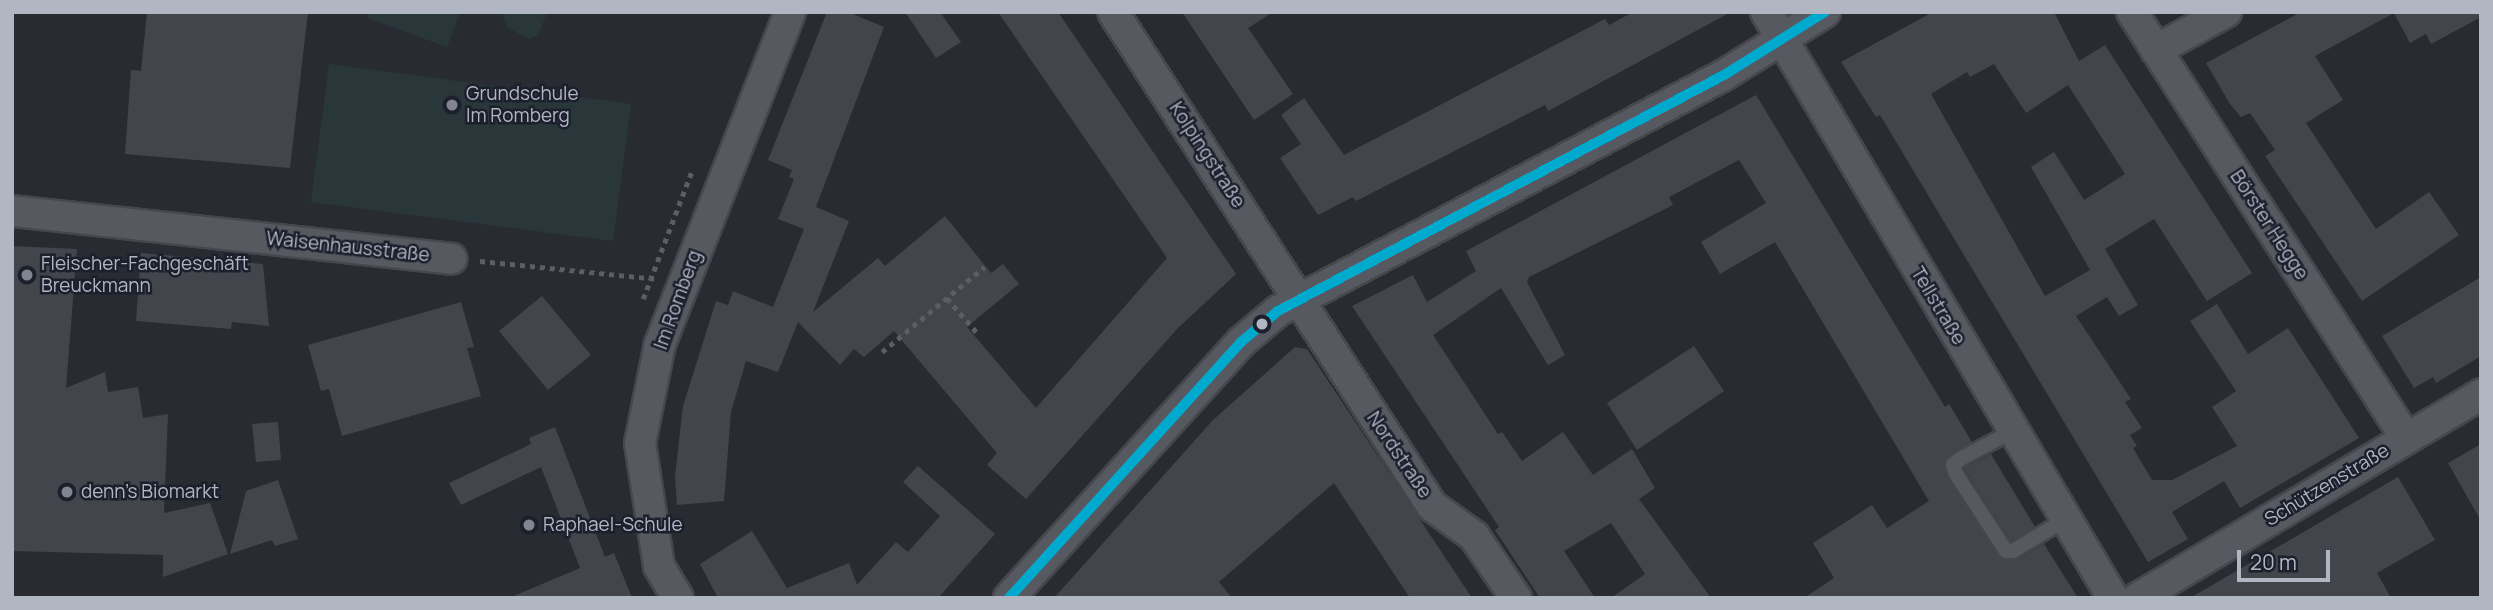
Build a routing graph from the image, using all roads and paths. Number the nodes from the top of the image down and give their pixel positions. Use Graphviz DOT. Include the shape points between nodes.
graph roads {
  1 [pos="790,12"];
  2 [pos="1113,12"];
  3 [pos="1825,12"];
  4 [pos="2132,12"];
  5 [pos="2226,12"];
  6 [pos="1772,25"];
  7 [pos="2156,50"];
  8 [pos="12,211"];
  9 [pos="451,259"];
  10 [pos="984,267"];
  11 [pos="684,278"];
  12 [pos="947,298"];
  13 [pos="1300,298"];
  14 [pos="979,335"];
  15 [pos="882,352"];
  16 [pos="2481,394"];
  17 [pos="2013,431"];
  18 [pos="2406,438"];
  19 [pos="2066,519"];
  20 [pos="677,598"];
  21 [pos="1009,598"];
  22 [pos="1516,598"];
  23 [pos="2113,598"];
  24 [pos="2138,598"];
  1 -- 11 [label="street, Im Romberg"];
  2 -- 13 [label="street, Kolpingstraße"];
  3 -- 6 [label="street"];
  4 -- 7 [label="street, Börster Hegge"];
  5 -- 7 [label="street"];
  6 -- 13 [label="street" via="1724,75"];
  6 -- 17 [label="street, Tellstraße"];
  7 -- 18 [label="street, Börster Hegge"];
  8 -- 9 [label="street, Waisenhausstraße"];
  9 -- 11 [label="path, Waisenhausstraße"];
  10 -- 12 [label="path"];
  11 -- 20 [label="street, Im Romberg" via="660,344 640,443 659,566"];
  12 -- 14 [label="path"];
  12 -- 15 [label="path"];
  13 -- 21 [label="street" via="1241,342"];
  13 -- 22 [label="street, Nordstraße" via="1432,506 1474,536"];
  16 -- 18 [label="street, Schützenstraße"];
  17 -- 19 [label="street, Tellstraße"];
  17 -- 19 [label="lane" via="1960,459 1953,466 1956,474 2006,551"];
  18 -- 24 [label="street, Schützenstraße"];
  19 -- 23 [label="street, Tellstraße"];
}
